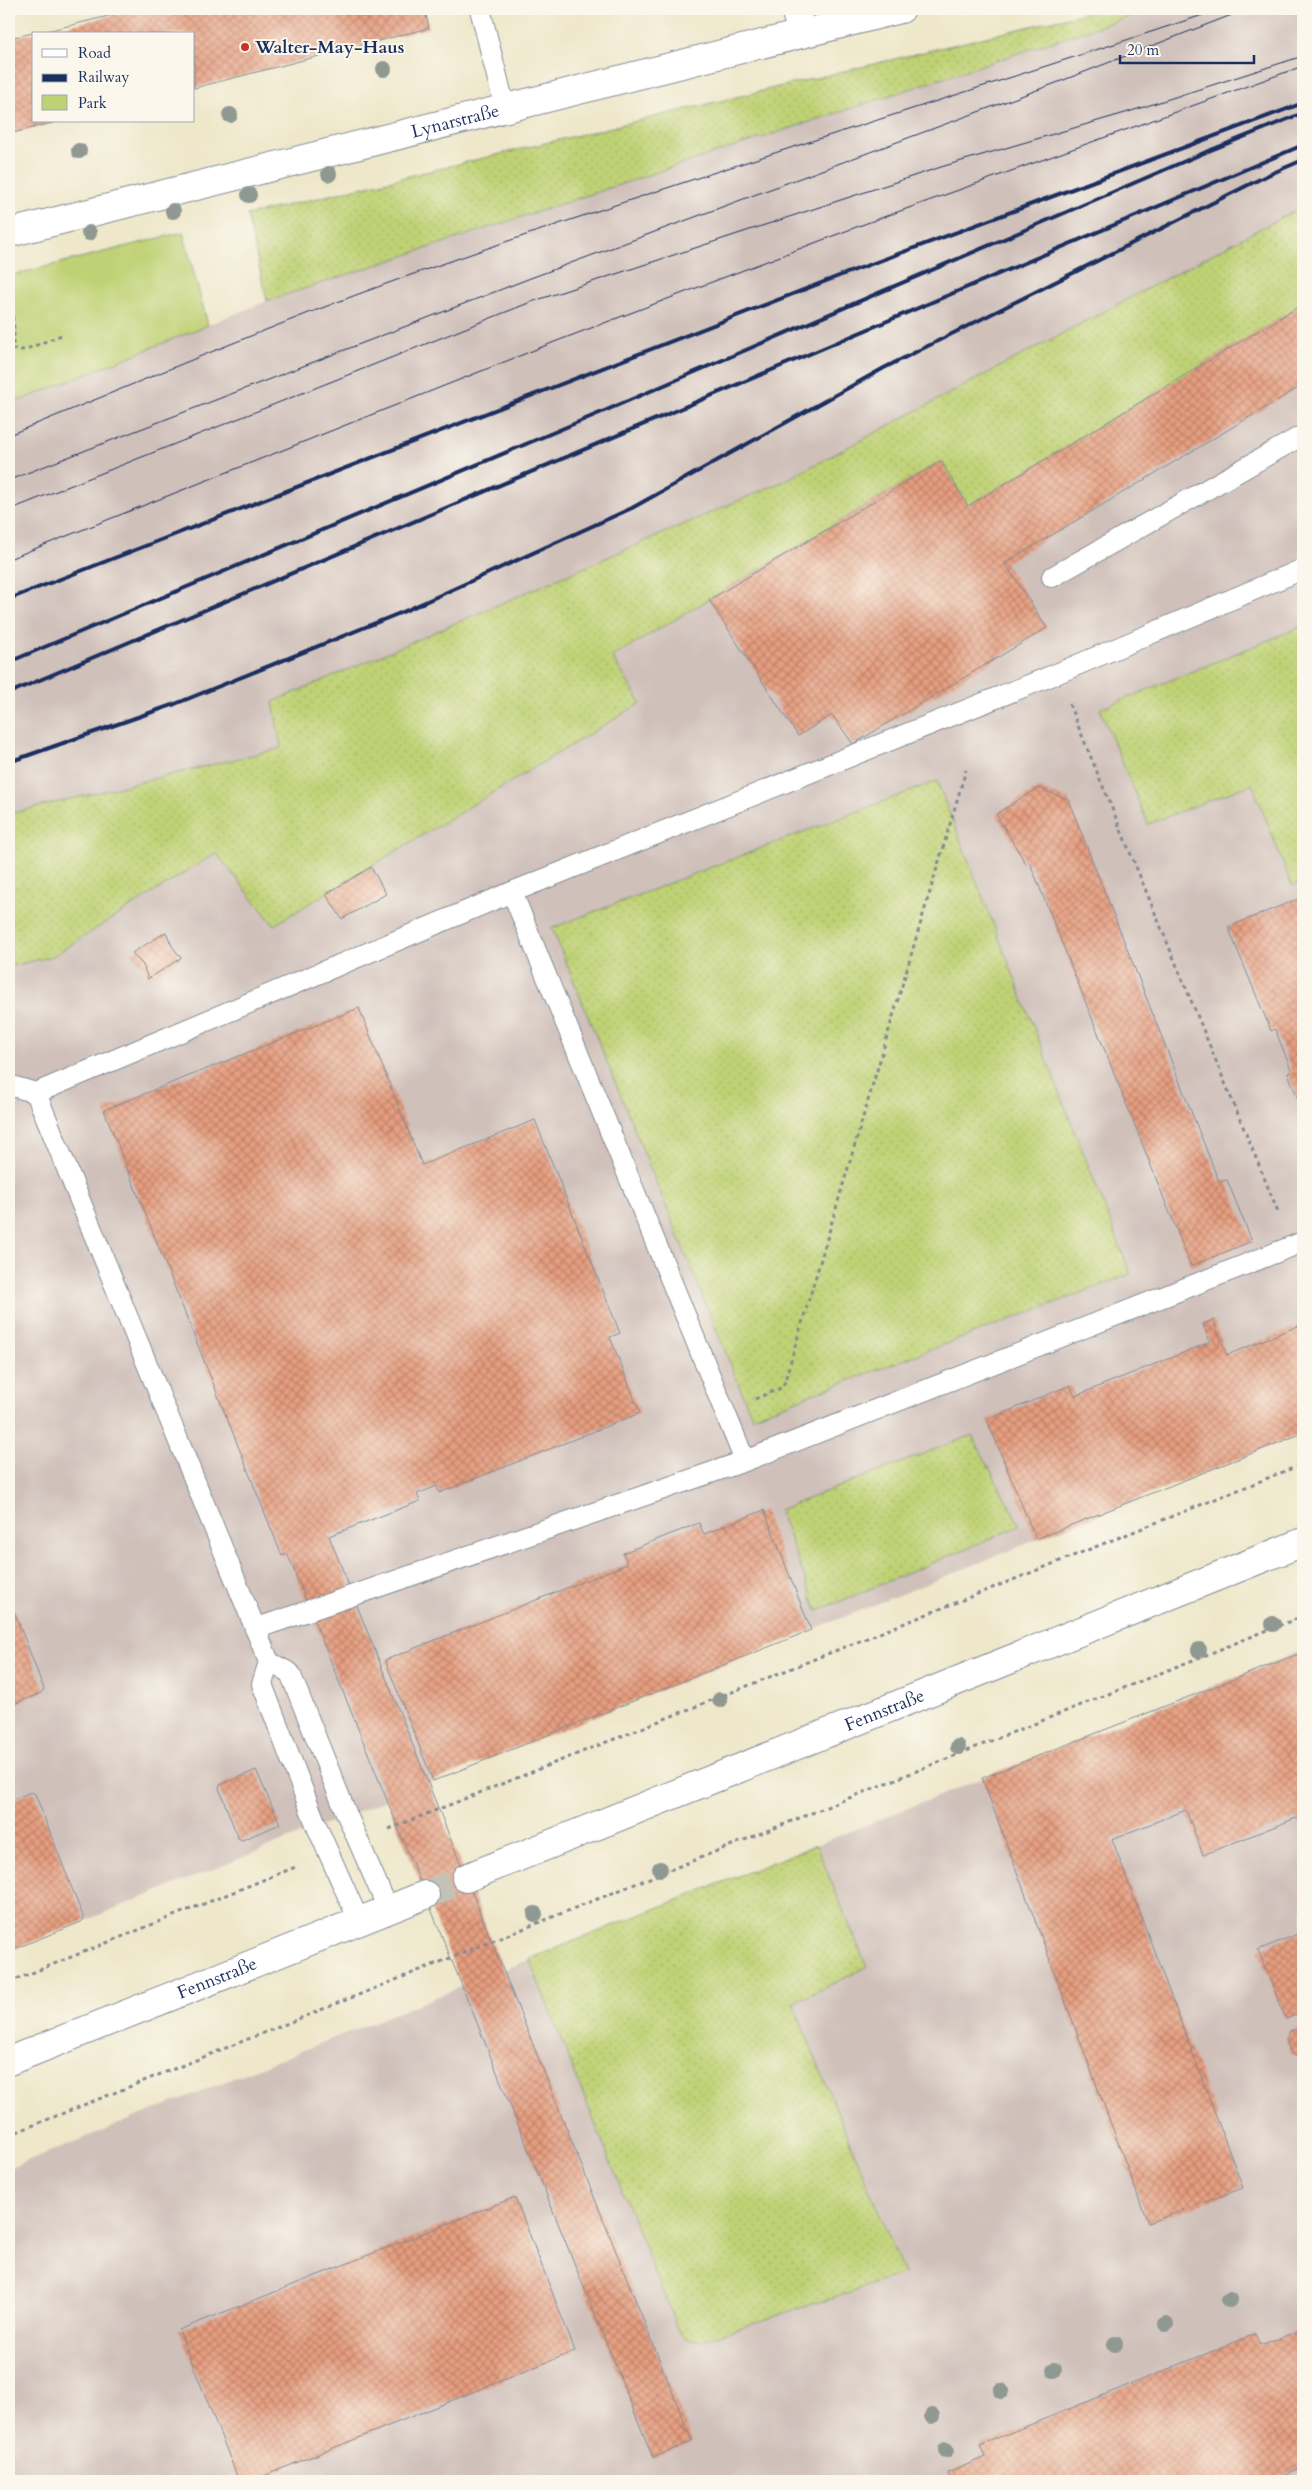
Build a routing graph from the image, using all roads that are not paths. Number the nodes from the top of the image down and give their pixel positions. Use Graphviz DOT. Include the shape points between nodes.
graph roads {
  1 [pos="480,9"];
  2 [pos="901,9"];
  3 [pos="798,21"];
  4 [pos="505,108"];
  5 [pos="9,233"];
  6 [pos="1303,435"];
  7 [pos="1303,569"];
  8 [pos="1052,578"];
  9 [pos="512,892"];
  10 [pos="9,1085"];
  11 [pos="36,1093"];
  12 [pos="1298,1244"];
  13 [pos="745,1461"];
  14 [pos="1303,1542"];
  15 [pos="255,1629"];
  16 [pos="269,1662"];
  17 [pos="466,1878"];
  18 [pos="425,1895"];
  19 [pos="388,1909"];
  20 [pos="359,1921"];
  21 [pos="9,2061"];
  1 -- 4 [label="lane"];
  2 -- 3 [label="main road, Lynarstraße"];
  3 -- 4 [label="main road, Lynarstraße"];
  4 -- 5 [label="main road, Lynarstraße"];
  6 -- 8 [label="lane"];
  7 -- 9 [label="lane" via="1056,674"];
  9 -- 11 [label="lane"];
  9 -- 13 [label="lane"];
  10 -- 11 [label="lane"];
  11 -- 15 [label="lane"];
  12 -- 13 [label="lane"];
  13 -- 15 [label="lane"];
  14 -- 17 [label="main road, Fennstraße"];
  15 -- 16 [label="lane"];
  16 -- 19 [label="lane" via="290,1673"];
  16 -- 20 [label="lane" via="262,1684"];
  18 -- 19 [label="main road, Fennstraße"];
  19 -- 20 [label="main road, Fennstraße"];
  20 -- 21 [label="main road, Fennstraße"];
}
